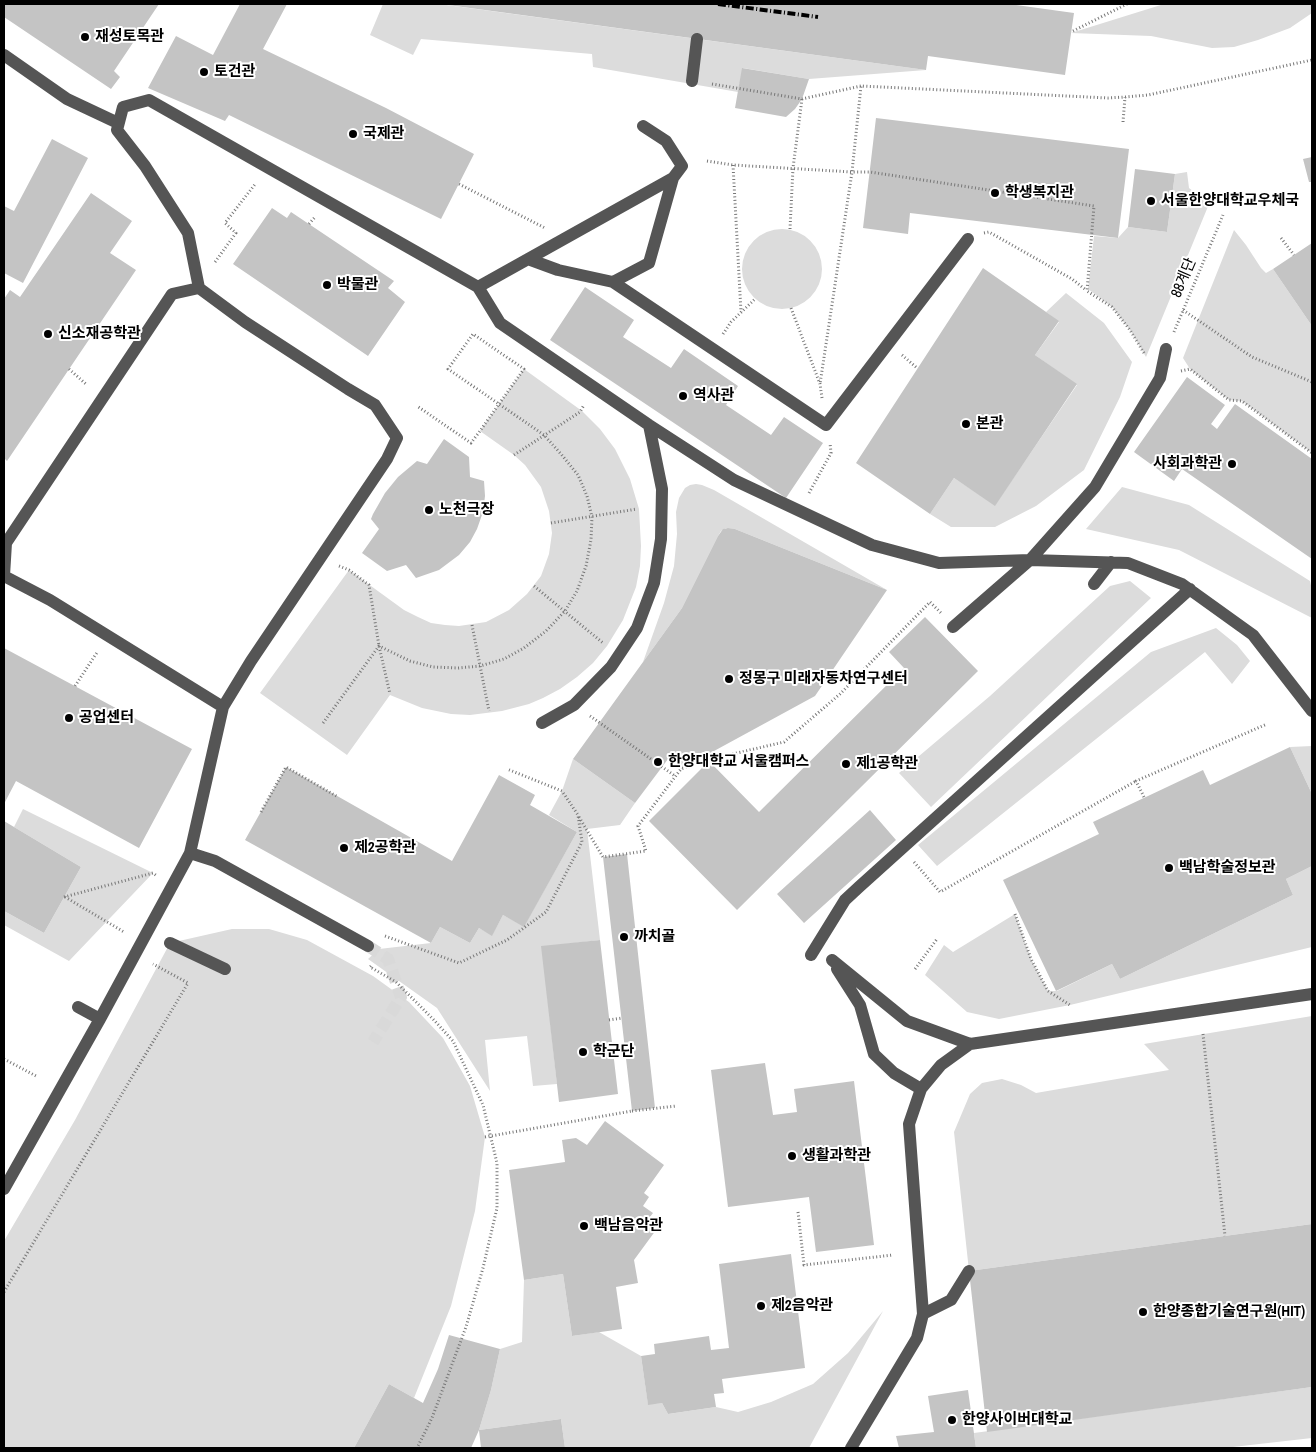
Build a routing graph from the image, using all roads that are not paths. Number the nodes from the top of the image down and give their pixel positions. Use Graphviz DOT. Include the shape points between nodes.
graph roads {
  1 [pos="697,39"];
  2 [pos="4,54"];
  3 [pos="692,81"];
  4 [pos="118,123"];
  5 [pos="643,126"];
  6 [pos="673,178"];
  7 [pos="968,239"];
  8 [pos="528,259"];
  9 [pos="613,282"];
  10 [pos="478,287"];
  11 [pos="199,288"];
  12 [pos="1166,349"];
  13 [pos="649,425"];
  14 [pos="5,543"];
  15 [pos="1030,560"];
  16 [pos="1112,562"];
  17 [pos="1094,584"];
  18 [pos="1190,589"];
  19 [pos="953,627"];
  20 [pos="223,707"];
  21 [pos="1312,711"];
  22 [pos="542,723"];
  23 [pos="190,852"];
  24 [pos="170,943"];
  25 [pos="368,946"];
  26 [pos="811,955"];
  27 [pos="224,969"];
  28 [pos="1312,994"];
  29 [pos="78,1007"];
  30 [pos="100,1019"];
  31 [pos="970,1044"];
  32 [pos="921,1089"];
  33 [pos="4,1188"];
  34 [pos="969,1272"];
  35 [pos="923,1314"];
  36 [pos="851,1448"];
  1 -- 3 [label="street"];
  2 -- 4 [label="street" via="68,99"];
  4 -- 10 [label="street" via="123,107 149,100"];
  4 -- 11 [label="street" via="116,130 145,166 188,233"];
  5 -- 6 [label="street" via="666,141 682,166"];
  6 -- 8 [label="street"];
  6 -- 9 [label="street" via="649,264"];
  7 -- 9 [label="street" via="826,425"];
  8 -- 9 [label="street" via="558,270"];
  8 -- 10 [label="street"];
  10 -- 13 [label="street" via="500,323"];
  11 -- 14 [label="street" via="172,294"];
  11 -- 20 [label="street" via="245,322 375,405 397,438 387,460 250,661"];
  12 -- 15 [label="street" via="1160,378 1095,487"];
  13 -- 15 [label="street" via="734,480 872,545 939,563"];
  13 -- 22 [label="street" via="662,489 661,538 654,583 637,628 611,667 574,705"];
  14 -- 20 [label="street" via="4,576 50,600"];
  15 -- 16 [label="street"];
  15 -- 19 [label="street"];
  16 -- 17 [label="street"];
  16 -- 18 [label="street" via="1128,563"];
  18 -- 21 [label="street" via="1253,635"];
  18 -- 26 [label="street" via="852,893"];
  20 -- 23 [label="street"];
  23 -- 25 [label="street" via="215,861"];
  23 -- 30 [label="street"];
  24 -- 27 [label="street"];
  28 -- 31 [label="street"];
  29 -- 30 [label="street"];
  30 -- 33 [label="street"];
  31 -- 32 [label="street" via="942,1065"];
  31 -- 32 [label="street" via="907,1021 832,960 860,1005 874,1054 894,1073"];
  32 -- 35 [label="street" via="909,1124"];
  34 -- 35 [label="street" via="951,1300"];
  35 -- 36 [label="street" via="917,1338"];
}
